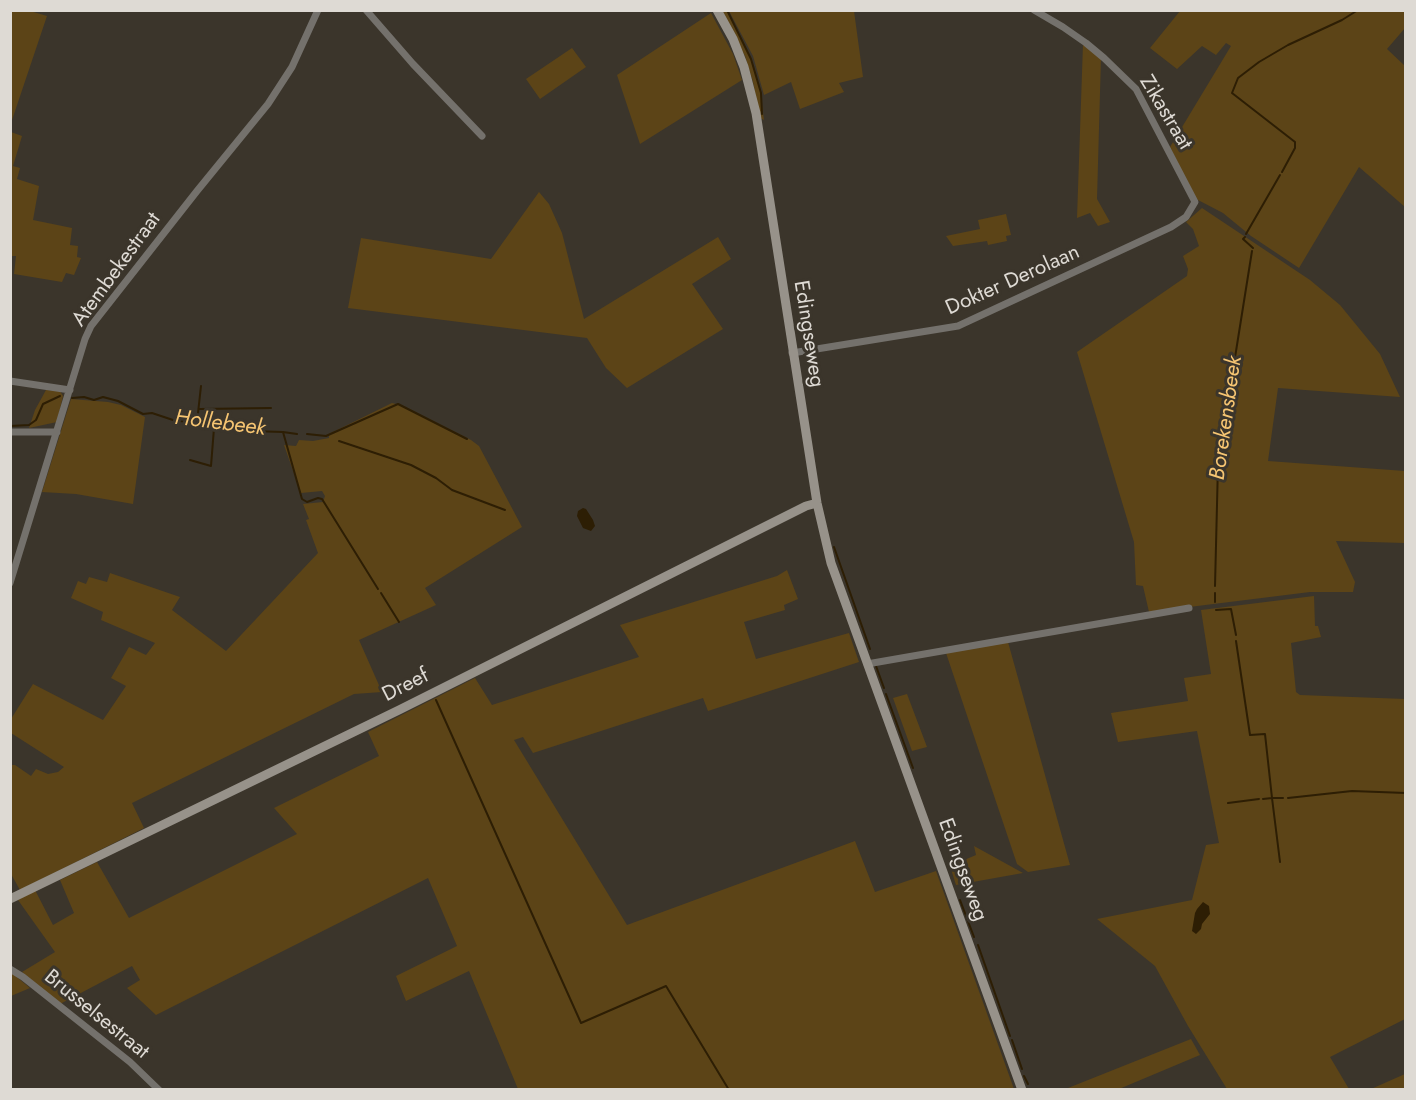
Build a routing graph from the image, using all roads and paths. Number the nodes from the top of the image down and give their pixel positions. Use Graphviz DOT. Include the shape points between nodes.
graph roads {
  1 [pos="318,10"];
  2 [pos="366,10"];
  3 [pos="717,10"];
  4 [pos="1034,10"];
  5 [pos="482,136"];
  6 [pos="1195,202"];
  7 [pos="792,353"];
  8 [pos="10,381"];
  9 [pos="70,390"];
  10 [pos="10,432"];
  11 [pos="57,432"];
  12 [pos="817,503"];
  13 [pos="10,583"];
  14 [pos="1189,608"];
  15 [pos="867,664"];
  16 [pos="10,899"];
  17 [pos="10,969"];
  18 [pos="159,1089"];
  19 [pos="1022,1089"];
  1 -- 9 [label="street, Atembekestraat" via="292,66 268,104 91,326"];
  2 -- 5 [label="street"];
  3 -- 7 [label="main road, Edingseweg" via="739,54 751,91"];
  4 -- 6 [label="street, Zikastraat" via="1086,43 1136,89"];
  6 -- 7 [label="street, Dokter Derolaan" via="1186,217 1171,227 964,324"];
  7 -- 12 [label="main road, Edingseweg"];
  8 -- 9 [label="street"];
  9 -- 11 [label="street, Atembekestraat"];
  10 -- 11 [label="street"];
  11 -- 13 [label="street, Atembekestraat"];
  12 -- 15 [label="main road, Edingseweg" via="831,563"];
  12 -- 16 [label="main road, Dreef"];
  14 -- 15 [label="street"];
  15 -- 19 [label="main road, Edingseweg"];
  17 -- 18 [label="street, Brusselsestraat"];
}
